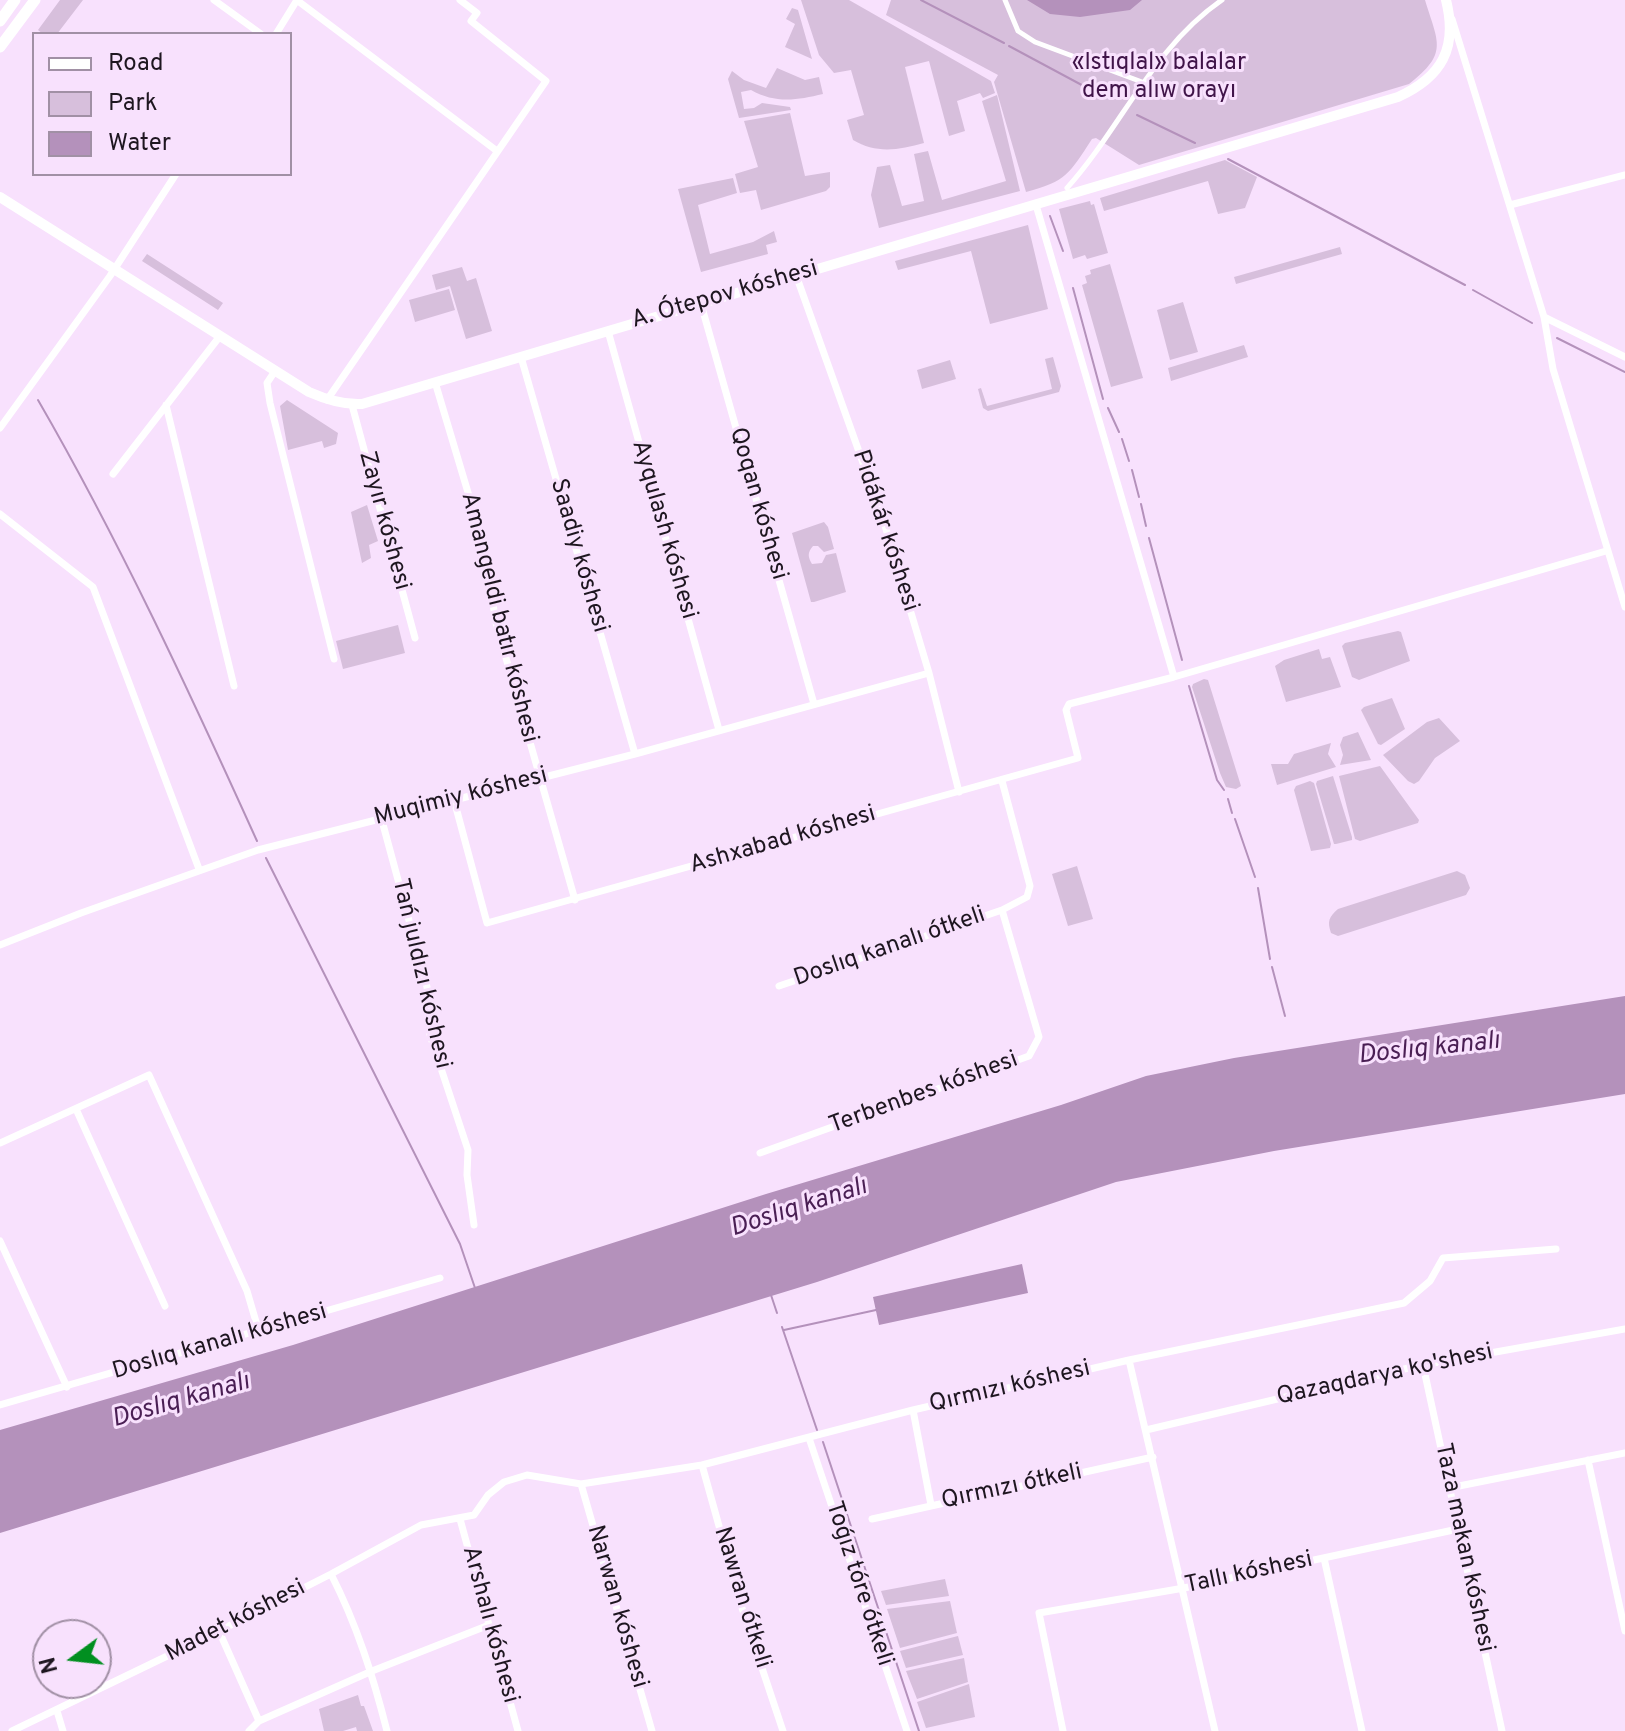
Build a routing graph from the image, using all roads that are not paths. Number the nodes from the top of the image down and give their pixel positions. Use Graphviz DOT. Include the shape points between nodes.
graph roads {
  1 [pos="15,0"];
  2 [pos="35,0"];
  3 [pos="214,0"];
  4 [pos="298,0"];
  5 [pos="460,0"];
  6 [pos="1005,0"];
  7 [pos="1222,0"];
  8 [pos="1446,0"];
  9 [pos="1451,19"];
  10 [pos="0,21"];
  11 [pos="258,32"];
  12 [pos="277,32"];
  13 [pos="0,47"];
  14 [pos="1463,50"];
  15 [pos="1444,56"];
  16 [pos="1142,82"];
  17 [pos="497,151"];
  18 [pos="1625,175"];
  19 [pos="175,176"];
  20 [pos="1067,188"];
  21 [pos="0,197"];
  22 [pos="1036,205"];
  23 [pos="1510,205"];
  24 [pos="116,268"];
  25 [pos="796,275"];
  26 [pos="701,304"];
  27 [pos="1544,317"];
  28 [pos="608,331"];
  29 [pos="220,336"];
  30 [pos="521,357"];
  31 [pos="1625,357"];
  32 [pos="275,371"];
  33 [pos="435,382"];
  34 [pos="327,400"];
  35 [pos="166,405"];
  36 [pos="352,405"];
  37 [pos="0,428"];
  38 [pos="113,474"];
  39 [pos="0,514"];
  40 [pos="1606,551"];
  41 [pos="1625,607"];
  42 [pos="415,638"];
  43 [pos="334,659"];
  44 [pos="929,673"];
  45 [pos="1174,677"];
  46 [pos="234,686"];
  47 [pos="814,704"];
  48 [pos="719,730"];
  49 [pos="635,754"];
  50 [pos="539,779"];
  51 [pos="1002,781"];
  52 [pos="959,792"];
  53 [pos="454,800"];
  54 [pos="381,817"];
  55 [pos="199,869"];
  56 [pos="575,900"];
  57 [pos="1002,910"];
  58 [pos="0,945"];
  59 [pos="779,986"];
  60 [pos="76,1109"];
  61 [pos="0,1143"];
  62 [pos="760,1153"];
  63 [pos="474,1225"];
  64 [pos="0,1241"];
  65 [pos="1556,1249"];
  66 [pos="440,1278"];
  67 [pos="165,1306"];
  68 [pos="1625,1329"];
  69 [pos="259,1332"];
  70 [pos="1129,1360"];
  71 [pos="1423,1365"];
  72 [pos="67,1387"];
  73 [pos="0,1405"];
  74 [pos="913,1410"];
  75 [pos="1146,1430"];
  76 [pos="809,1438"];
  77 [pos="1625,1453"];
  78 [pos="1153,1457"];
  79 [pos="1588,1460"];
  80 [pos="702,1465"];
  81 [pos="581,1484"];
  82 [pos="1449,1488"];
  83 [pos="931,1505"];
  84 [pos="460,1519"];
  85 [pos="872,1519"];
  86 [pos="1458,1529"];
  87 [pos="1324,1558"];
  88 [pos="331,1574"];
  89 [pos="1184,1588"];
  90 [pos="489,1625"];
  91 [pos="219,1631"];
  92 [pos="1625,1631"];
  93 [pos="372,1671"];
  94 [pos="57,1711"];
  95 [pos="259,1721"];
  96 [pos="12,1731"];
  97 [pos="63,1731"];
  98 [pos="249,1731"];
  99 [pos="387,1731"];
  100 [pos="518,1731"];
  101 [pos="652,1731"];
  102 [pos="783,1731"];
  103 [pos="907,1731"];
  104 [pos="1063,1731"];
  105 [pos="1215,1731"];
  106 [pos="1362,1731"];
  107 [pos="1502,1731"];
  1 -- 10 [label="main road"];
  2 -- 13 [label="main road"];
  3 -- 11 [label="street"];
  4 -- 12 [label="street"];
  4 -- 17 [label="street"];
  5 -- 17 [label="street" via="477,13 471,21 546,81"];
  6 -- 16 [label="street" via="1021,34"];
  7 -- 16 [label="street"];
  8 -- 9 [label="main road"];
  9 -- 14 [label="street"];
  9 -- 15 [label="main road, A. Ótepov kóshesi"];
  14 -- 15 [label="street" via="1451,47"];
  14 -- 23 [label="street"];
  15 -- 22 [label="main road, A. Ótepov kóshesi" via="1420,87 1398,97"];
  16 -- 20 [label="street"];
  17 -- 34 [label="street"];
  18 -- 23 [label="street"];
  19 -- 24 [label="street"];
  21 -- 24 [label="main road, A. Ótepov kóshesi"];
  22 -- 25 [label="main road, A. Ótepov kóshesi"];
  22 -- 45 [label="street"];
  23 -- 27 [label="street"];
  24 -- 29 [label="main road, A. Ótepov kóshesi"];
  24 -- 37 [label="street"];
  25 -- 26 [label="main road, A. Ótepov kóshesi"];
  25 -- 44 [label="street, Pidákár kóshesi" via="883,519"];
  26 -- 28 [label="main road, A. Ótepov kóshesi"];
  26 -- 47 [label="street, Qoqan kóshesi"];
  27 -- 31 [label="street"];
  27 -- 40 [label="street" via="1553,369"];
  28 -- 30 [label="main road, A. Ótepov kóshesi"];
  28 -- 48 [label="street, Ayqulash kóshesi"];
  29 -- 32 [label="main road, A. Ótepov kóshesi"];
  29 -- 35 [label="street"];
  30 -- 33 [label="main road, A. Ótepov kóshesi"];
  30 -- 49 [label="street, Saadiy kóshesi"];
  32 -- 34 [label="main road, A. Ótepov kóshesi"];
  32 -- 43 [label="street" via="267,383 270,403"];
  33 -- 36 [label="main road, A. Ótepov kóshesi"];
  33 -- 50 [label="street, Amangeldi batır kóshesi" via="484,546 496,623"];
  34 -- 36 [label="main road, A. Ótepov kóshesi"];
  35 -- 38 [label="street"];
  35 -- 46 [label="street"];
  36 -- 42 [label="street, Zayır kóshesi"];
  39 -- 55 [label="street" via="93,587"];
  40 -- 41 [label="street"];
  40 -- 45 [label="street"];
  44 -- 47 [label="street, Muqimiy kóshesi"];
  44 -- 52 [label="street, Pidákár kóshesi"];
  45 -- 51 [label="street, Ashxabad kóshesi" via="1069,704 1078,758"];
  47 -- 48 [label="street, Muqimiy kóshesi"];
  48 -- 49 [label="street, Muqimiy kóshesi"];
  49 -- 50 [label="street, Muqimiy kóshesi"];
  50 -- 53 [label="street, Muqimiy kóshesi"];
  50 -- 56 [label="street, Amangeldi batır kóshesi"];
  51 -- 52 [label="street, Ashxabad kóshesi"];
  51 -- 57 [label="street" via="1030,886 1027,897"];
  52 -- 56 [label="street, Ashxabad kóshesi"];
  53 -- 54 [label="street, Muqimiy kóshesi"];
  53 -- 56 [label="street, Ashxabad kóshesi" via="487,923"];
  54 -- 55 [label="street, Muqimiy kóshesi"];
  54 -- 63 [label="street, Tań juldızı kóshesi" via="427,987 430,1035 468,1150"];
  55 -- 58 [label="street, Muqimiy kóshesi"];
  57 -- 59 [label="street, Doslıq kanalı ótkeli"];
  57 -- 62 [label="street, Terbenbes kóshesi" via="1039,1037 1029,1056"];
  60 -- 61 [label="street"];
  60 -- 67 [label="street"];
  60 -- 69 [label="street" via="149,1075 247,1291"];
  64 -- 72 [label="street"];
  65 -- 70 [label="street, Qırmızı kóshesi" via="1443,1258 1430,1281 1404,1303"];
  66 -- 69 [label="street, Doslıq kanalı kóshesi"];
  68 -- 71 [label="street, Qazaqdarya ko'shesi"];
  69 -- 72 [label="street, Doslıq kanalı kóshesi"];
  70 -- 74 [label="street, Qırmızı kóshesi"];
  70 -- 75 [label="street"];
  71 -- 75 [label="street, Qazaqdarya ko'shesi"];
  71 -- 82 [label="street, Taza makan kóshesi"];
  72 -- 73 [label="street, Doslıq kanalı kóshesi"];
  74 -- 76 [label="street, Qırmızı kóshesi"];
  74 -- 83 [label="street"];
  75 -- 78 [label="street"];
  76 -- 80 [label="street, Qırmızı kóshesi"];
  76 -- 103 [label="street, Toǵız tóre ótkeli"];
  77 -- 79 [label="street"];
  78 -- 83 [label="street, Qırmızı ótkeli"];
  78 -- 89 [label="street"];
  79 -- 82 [label="street"];
  79 -- 92 [label="street"];
  80 -- 81 [label="street, Qırmızı kóshesi"];
  80 -- 102 [label="street, Nawran ótkeli"];
  81 -- 84 [label="street, Qırmızı kóshesi" via="527,1475 504,1482 474,1515"];
  81 -- 101 [label="street, Narwan kóshesi"];
  82 -- 86 [label="street, Taza makan kóshesi"];
  83 -- 85 [label="street, Qırmızı ótkeli"];
  84 -- 88 [label="street, Madet kóshesi" via="421,1525"];
  84 -- 90 [label="street, Arshalı kóshesi"];
  86 -- 87 [label="street, Tallı kóshesi"];
  86 -- 107 [label="street, Taza makan kóshesi"];
  87 -- 89 [label="street, Tallı kóshesi"];
  87 -- 106 [label="street"];
  88 -- 91 [label="street, Madet kóshesi"];
  88 -- 93 [label="street"];
  89 -- 104 [label="street, Tallı kóshesi" via="1039,1613"];
  89 -- 105 [label="street"];
  90 -- 93 [label="street"];
  90 -- 100 [label="street, Arshalı kóshesi"];
  91 -- 94 [label="street, Madet kóshesi"];
  91 -- 95 [label="street"];
  93 -- 95 [label="street"];
  93 -- 99 [label="street"];
  94 -- 96 [label="street, Madet kóshesi"];
  94 -- 97 [label="street"];
  95 -- 98 [label="street"];
}
